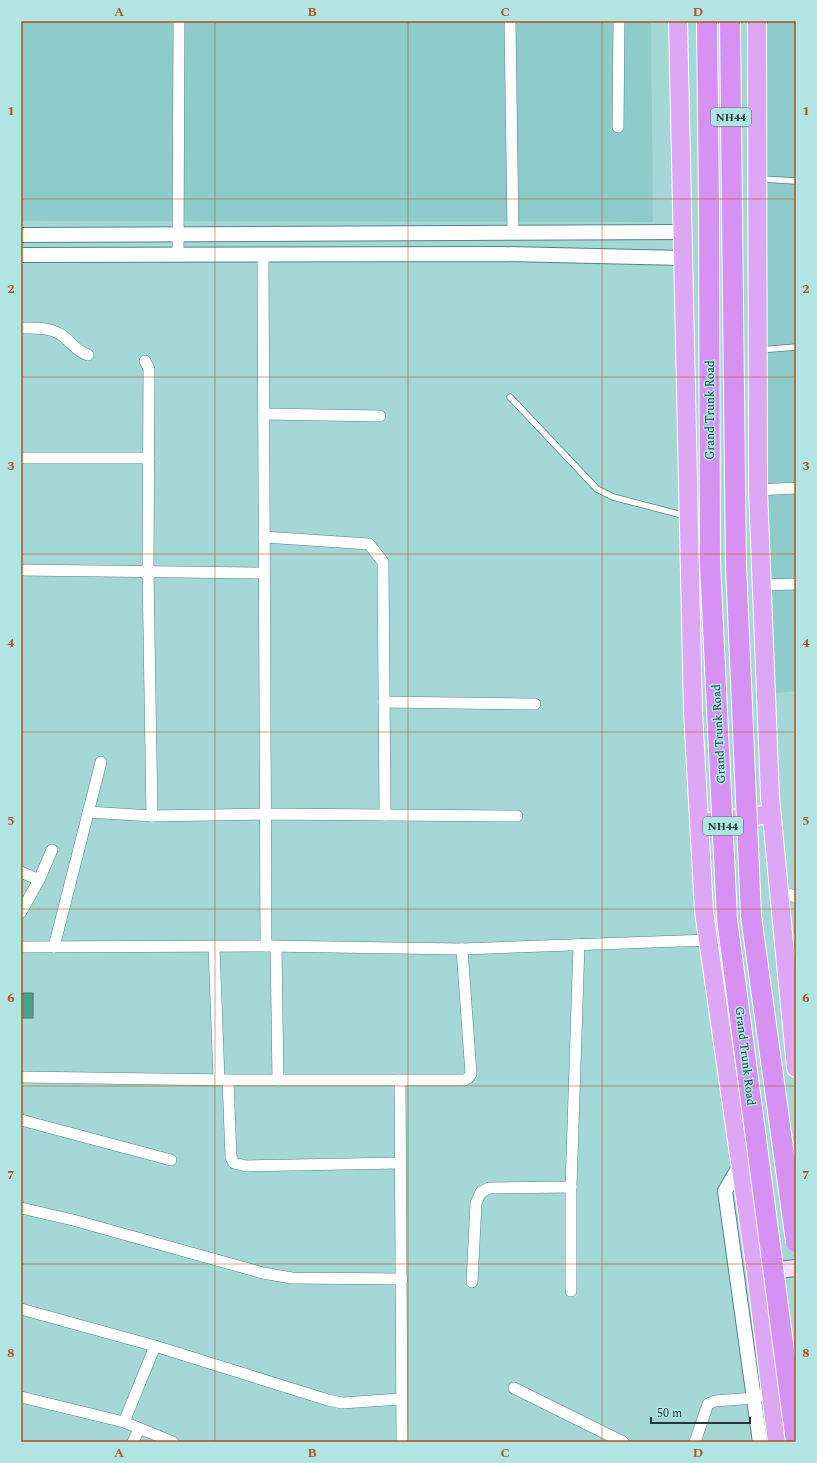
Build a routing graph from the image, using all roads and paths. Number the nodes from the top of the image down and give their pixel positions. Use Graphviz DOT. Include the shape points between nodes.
graph roads {
  1 [pos="179,21"];
  2 [pos="510,21"];
  3 [pos="619,21"];
  4 [pos="678,21"];
  5 [pos="707,21"];
  6 [pos="730,21"];
  7 [pos="757,21"];
  8 [pos="618,127"];
  9 [pos="757,179"];
  10 [pos="796,181"];
  11 [pos="512,232"];
  12 [pos="682,232"];
  13 [pos="178,233"];
  14 [pos="21,235"];
  15 [pos="21,255"];
  16 [pos="178,255"];
  17 [pos="263,255"];
  18 [pos="683,258"];
  19 [pos="21,328"];
  20 [pos="796,347"];
  21 [pos="758,351"];
  22 [pos="88,354"];
  23 [pos="144,361"];
  24 [pos="510,397"];
  25 [pos="264,414"];
  26 [pos="380,416"];
  27 [pos="21,458"];
  28 [pos="149,458"];
  29 [pos="796,488"];
  30 [pos="758,490"];
  31 [pos="688,516"];
  32 [pos="264,537"];
  33 [pos="21,570"];
  34 [pos="148,571"];
  35 [pos="264,573"];
  36 [pos="796,584"];
  37 [pos="762,585"];
  38 [pos="384,702"];
  39 [pos="535,704"];
  40 [pos="101,762"];
  41 [pos="88,812"];
  42 [pos="264,814"];
  43 [pos="771,814"];
  44 [pos="385,815"];
  45 [pos="152,816"];
  46 [pos="517,816"];
  47 [pos="699,823"];
  48 [pos="52,850"];
  49 [pos="21,872"];
  50 [pos="39,880"];
  51 [pos="778,890"];
  52 [pos="796,897"];
  53 [pos="21,910"];
  54 [pos="708,940"];
  55 [pos="579,944"];
  56 [pos="271,946"];
  57 [pos="21,947"];
  58 [pos="54,947"];
  59 [pos="214,947"];
  60 [pos="462,949"];
  61 [pos="792,992"];
  62 [pos="796,1068"];
  63 [pos="21,1077"];
  64 [pos="224,1080"];
  65 [pos="278,1080"];
  66 [pos="400,1080"];
  67 [pos="21,1120"];
  68 [pos="171,1160"];
  69 [pos="399,1163"];
  70 [pos="740,1165"];
  71 [pos="571,1187"];
  72 [pos="21,1208"];
  73 [pos="796,1242"];
  74 [pos="796,1268"];
  75 [pos="756,1273"];
  76 [pos="402,1279"];
  77 [pos="472,1282"];
  78 [pos="570,1291"];
  79 [pos="21,1309"];
  80 [pos="155,1346"];
  81 [pos="514,1388"];
  82 [pos="771,1391"];
  83 [pos="21,1396"];
  84 [pos="754,1398"];
  85 [pos="400,1399"];
  86 [pos="124,1422"];
  87 [pos="139,1429"];
  88 [pos="133,1442"];
  89 [pos="173,1442"];
  90 [pos="402,1442"];
  91 [pos="623,1442"];
  92 [pos="695,1442"];
  93 [pos="760,1442"];
  94 [pos="777,1442"];
  95 [pos="796,1442"];
  1 -- 13 [label="street"];
  2 -- 11 [label="street"];
  3 -- 8 [label="street"];
  4 -- 12 [label="highway"];
  5 -- 95 [label="highway, Grand Trunk Road / NH44, bridge" via="710,563 727,919"];
  6 -- 73 [label="highway, Grand Trunk Road / NH44, bridge" via="736,564 752,916"];
  7 -- 9 [label="highway"];
  9 -- 10 [label="lane"];
  9 -- 21 [label="highway"];
  11 -- 12 [label="street"];
  11 -- 13 [label="street"];
  12 -- 18 [label="highway"];
  13 -- 14 [label="street"];
  13 -- 16 [label="street"];
  15 -- 16 [label="street"];
  16 -- 17 [label="street"];
  17 -- 18 [label="street" via="503,254"];
  17 -- 25 [label="street"];
  18 -- 31 [label="highway"];
  19 -- 22 [label="street" via="57,332 78,351"];
  20 -- 21 [label="lane"];
  21 -- 30 [label="highway"];
  23 -- 28 [label="street" via="149,369"];
  24 -- 31 [label="lane" via="598,489 613,497"];
  25 -- 26 [label="street"];
  25 -- 32 [label="street"];
  27 -- 28 [label="street"];
  28 -- 34 [label="street"];
  29 -- 30 [label="street"];
  30 -- 37 [label="highway"];
  31 -- 47 [label="highway" via="693,712"];
  32 -- 35 [label="street"];
  32 -- 38 [label="street" via="369,544 381,558"];
  33 -- 34 [label="street"];
  34 -- 35 [label="street"];
  34 -- 45 [label="street"];
  35 -- 42 [label="street"];
  36 -- 37 [label="street"];
  37 -- 43 [label="highway"];
  38 -- 39 [label="street"];
  38 -- 44 [label="street"];
  40 -- 41 [label="street"];
  41 -- 45 [label="street"];
  41 -- 58 [label="street"];
  42 -- 44 [label="street"];
  42 -- 45 [label="street"];
  42 -- 56 [label="street"];
  43 -- 47 [label="highway"];
  43 -- 51 [label="highway"];
  44 -- 46 [label="street"];
  47 -- 54 [label="highway"];
  48 -- 50 [label="street"];
  49 -- 50 [label="street"];
  50 -- 53 [label="street"];
  51 -- 52 [label="street"];
  51 -- 61 [label="highway"];
  54 -- 55 [label="street"];
  54 -- 70 [label="highway"];
  55 -- 60 [label="street"];
  55 -- 71 [label="street"];
  56 -- 59 [label="street"];
  56 -- 60 [label="street"];
  56 -- 65 [label="street"];
  57 -- 58 [label="street"];
  58 -- 59 [label="street"];
  59 -- 64 [label="street"];
  60 -- 66 [label="street" via="471,1074 459,1082"];
  61 -- 62 [label="highway"];
  63 -- 64 [label="street"];
  64 -- 65 [label="street"];
  64 -- 69 [label="street" via="231,1157 234,1163 246,1166"];
  65 -- 66 [label="street"];
  66 -- 69 [label="street"];
  67 -- 68 [label="street"];
  69 -- 76 [label="street"];
  70 -- 75 [label="highway"];
  70 -- 84 [label="street" via="725,1191"];
  71 -- 77 [label="street" via="489,1188 481,1192 476,1203"];
  71 -- 78 [label="street"];
  72 -- 76 [label="street" via="263,1273 292,1278"];
  74 -- 75 [label="main road"];
  75 -- 82 [label="highway"];
  76 -- 85 [label="street"];
  79 -- 80 [label="street"];
  80 -- 85 [label="street" via="328,1400 342,1403"];
  80 -- 86 [label="street"];
  81 -- 91 [label="street"];
  82 -- 84 [label="street"];
  82 -- 94 [label="highway"];
  83 -- 86 [label="street"];
  84 -- 92 [label="street" via="708,1404"];
  84 -- 93 [label="street"];
  85 -- 90 [label="street"];
  86 -- 87 [label="street"];
  87 -- 88 [label="street"];
  87 -- 89 [label="street"];
}
